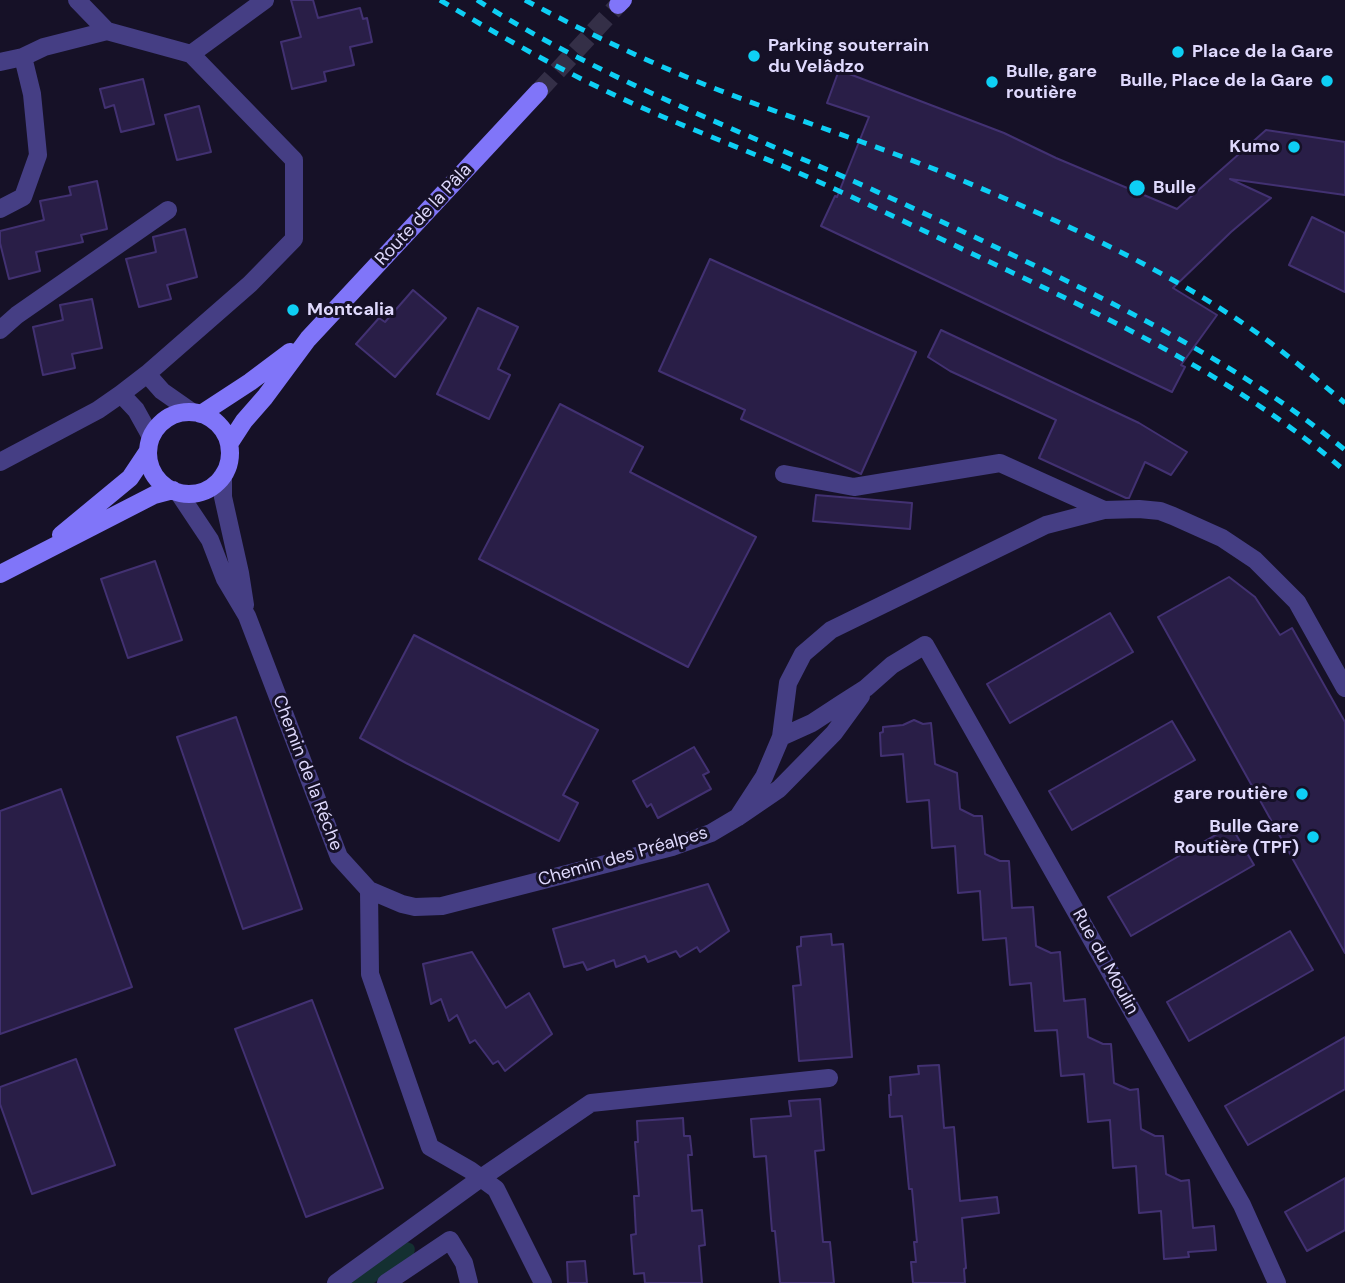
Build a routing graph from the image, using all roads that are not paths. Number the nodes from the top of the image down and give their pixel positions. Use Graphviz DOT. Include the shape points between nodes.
graph roads {
  1 [pos="78,0"];
  2 [pos="265,0"];
  3 [pos="107,31"];
  4 [pos="191,54"];
  5 [pos="23,57"];
  6 [pos="0,62"];
  7 [pos="539,91"];
  8 [pos="0,209"];
  9 [pos="168,210"];
  10 [pos="0,330"];
  11 [pos="308,339"];
  12 [pos="147,374"];
  13 [pos="121,394"];
  14 [pos="196,413"];
  15 [pos="149,444"];
  16 [pos="229,444"];
  17 [pos="0,462"];
  18 [pos="784,474"];
  19 [pos="223,475"];
  20 [pos="176,491"];
  21 [pos="1104,510"];
  22 [pos="22,564"];
  23 [pos="0,575"];
  24 [pos="247,616"];
  25 [pos="925,645"];
  26 [pos="866,688"];
  27 [pos="1345,688"];
  28 [pos="781,737"];
  29 [pos="738,817"];
  30 [pos="369,890"];
  31 [pos="829,1078"];
  32 [pos="481,1178"];
  33 [pos="415,1225"];
  34 [pos="434,1251"];
  35 [pos="335,1283"];
  36 [pos="386,1283"];
  37 [pos="469,1283"];
  38 [pos="543,1283"];
  39 [pos="1277,1283"];
  1 -- 3 [label="street"];
  2 -- 4 [label="street"];
  3 -- 4 [label="street"];
  3 -- 5 [label="street"];
  4 -- 12 [label="street" via="294,160 294,239"];
  5 -- 6 [label="street"];
  5 -- 8 [label="street" via="32,94 37,155 23,197"];
  7 -- 11 [label="street, Route de la Pâla"];
  9 -- 10 [label="street"];
  11 -- 14 [label="street, Route de la Pâla" via="250,383"];
  11 -- 16 [label="street, Route de la Pâla"];
  12 -- 13 [label="street"];
  12 -- 14 [label="street" via="162,391"];
  13 -- 15 [label="street" via="136,410"];
  13 -- 17 [label="street"];
  14 -- 15 [label="street" via="170,416"];
  14 -- 16 [label="street" via="219,425"];
  15 -- 20 [label="street" via="153,472"];
  15 -- 22 [label="street" via="130,478"];
  16 -- 19 [label="street"];
  18 -- 21 [label="street" via="853,487 1000,463"];
  19 -- 20 [label="street" via="203,491"];
  19 -- 24 [label="street, Chemin de la Réche" via="223,497"];
  20 -- 22 [label="street" via="154,495"];
  20 -- 24 [label="street, Chemin de la Réche" via="210,540 225,579"];
  21 -- 27 [label="street" via="1139,509 1173,516 1222,538 1255,560 1297,602"];
  21 -- 28 [label="street" via="1046,525 831,630 803,654 788,682"];
  22 -- 23 [label="street"];
  24 -- 30 [label="street, Chemin de la Réche" via="339,856"];
  25 -- 26 [label="street, Chemin des Préalpes"];
  25 -- 39 [label="street, Rue du Moulin" via="1242,1205"];
  26 -- 28 [label="street, Chemin des Préalpes"];
  26 -- 29 [label="street, Chemin des Préalpes" via="834,733 779,789"];
  28 -- 29 [label="street" via="764,777"];
  29 -- 30 [label="street, Chemin des Préalpes" via="672,847 442,906 415,907"];
  30 -- 32 [label="street" via="370,974 430,1147"];
  31 -- 32 [label="street" via="591,1103"];
  32 -- 33 [label="street"];
  32 -- 38 [label="street" via="496,1189"];
  33 -- 34 [label="street"];
  33 -- 35 [label="street"];
  34 -- 36 [label="street"];
  34 -- 37 [label="street" via="450,1240 464,1263"];
}
